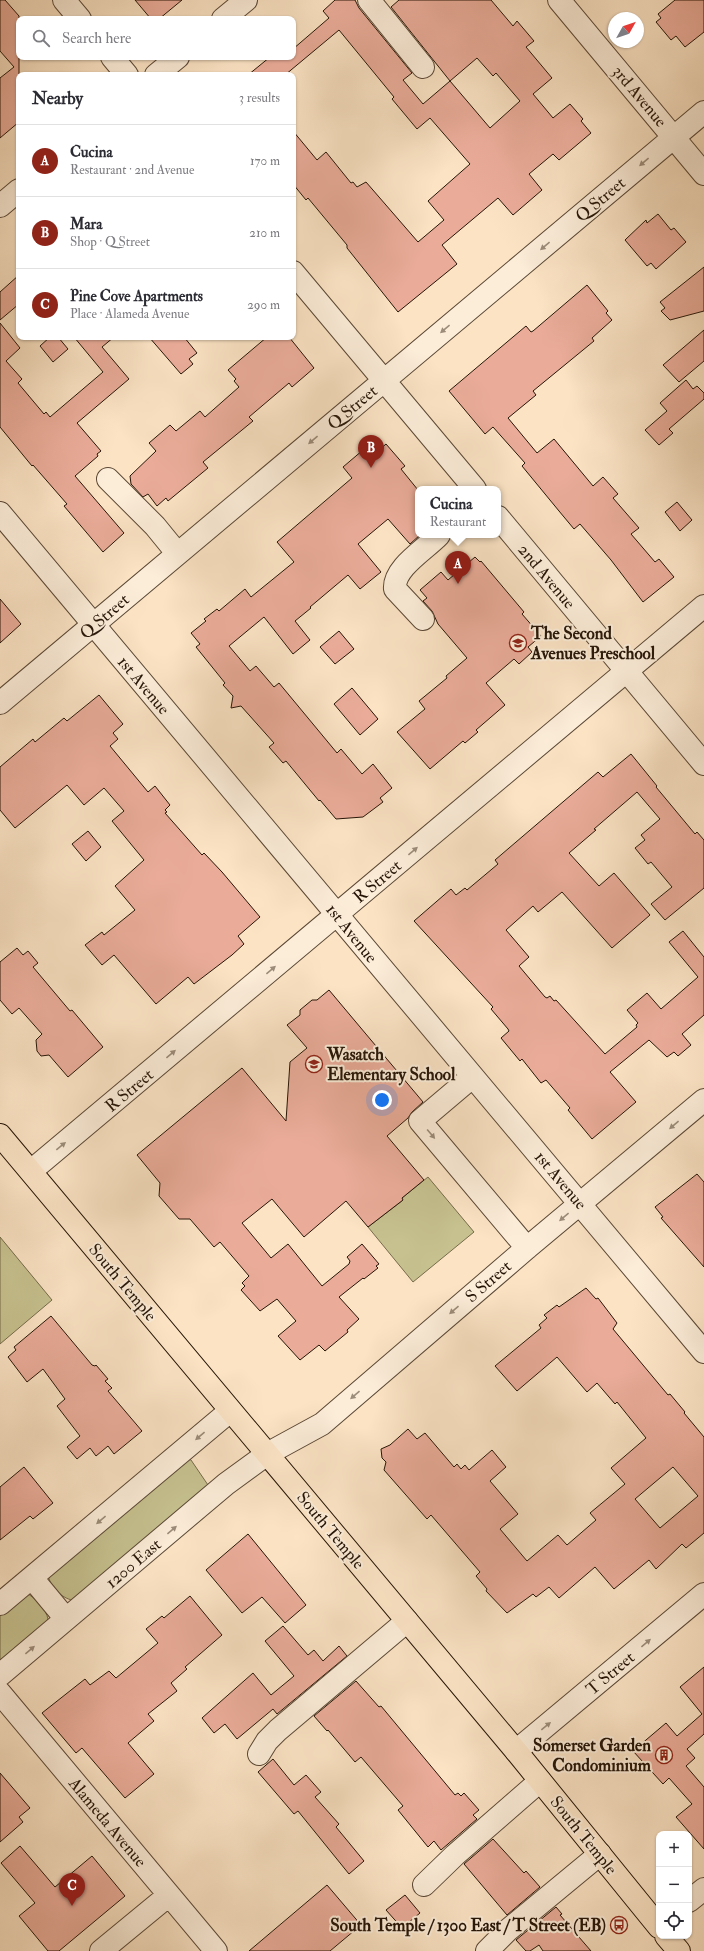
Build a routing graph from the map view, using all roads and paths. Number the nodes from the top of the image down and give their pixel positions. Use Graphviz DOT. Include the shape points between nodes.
graph roads {
  1 [pos="64,0"];
  2 [pos="246,0"];
  3 [pos="369,0"];
  4 [pos="559,0"];
  5 [pos="77,16"];
  6 [pos="227,16"];
  7 [pos="114,60"];
  8 [pos="174,60"];
  9 [pos="423,67"];
  10 [pos="124,72"];
  11 [pos="160,72"];
  12 [pos="704,112"];
  13 [pos="674,137"];
  14 [pos="704,174"];
  15 [pos="16,193"];
  16 [pos="0,206"];
  17 [pos="296,276"];
  18 [pos="384,380"];
  19 [pos="108,479"];
  20 [pos="472,486"];
  21 [pos="0,513"];
  22 [pos="501,521"];
  23 [pos="436,538"];
  24 [pos="177,554"];
  25 [pos="704,606"];
  26 [pos="423,620"];
  27 [pos="94,625"];
  28 [pos="626,671"];
  29 [pos="0,703"];
  30 [pos="704,764"];
  31 [pos="337,915"];
  32 [pos="472,1077"];
  33 [pos="702,1107"];
  34 [pos="0,1135"];
  35 [pos="31,1171"];
  36 [pos="580,1203"];
  37 [pos="527,1248"];
  38 [pos="704,1352"];
  39 [pos="230,1411"];
  40 [pos="267,1454"];
  41 [pos="32,1578"];
  42 [pos="704,1594"];
  43 [pos="0,1604"];
  44 [pos="66,1619"];
  45 [pos="407,1621"];
  46 [pos="0,1675"];
  47 [pos="0,1693"];
  48 [pos="516,1751"];
  49 [pos="260,1754"];
  50 [pos="540,1781"];
  51 [pos="600,1854"];
  52 [pos="424,1885"];
  53 [pos="704,1889"];
  54 [pos="169,1895"];
  55 [pos="692,1899"];
  56 [pos="656,1923"];
  57 [pos="669,1939"];
  58 [pos="206,1948"];
  59 [pos="101,1951"];
  60 [pos="487,1951"];
  61 [pos="679,1951"];
  1 -- 5 [label="street"];
  2 -- 6 [label="street"];
  3 -- 9 [label="street"];
  4 -- 13 [label="street, 3rd Avenue"];
  7 -- 10 [label="street"];
  8 -- 11 [label="street"];
  12 -- 13 [label="street, Q Street"];
  13 -- 14 [label="street, 3rd Avenue"];
  13 -- 18 [label="street, Q Street, one-way"];
  15 -- 16 [label="street"];
  17 -- 18 [label="street"];
  18 -- 20 [label="street"];
  18 -- 24 [label="street, Q Street, one-way"];
  19 -- 24 [label="street" via="155,526"];
  21 -- 27 [label="street, 1st Avenue"];
  22 -- 28 [label="street, 2nd Avenue"];
  23 -- 26 [label="street" via="400,570 394,583 395,588"];
  24 -- 27 [label="street, Q Street"];
  25 -- 28 [label="street, R Street"];
  27 -- 29 [label="street, Q Street"];
  27 -- 31 [label="street, 1st Avenue"];
  28 -- 30 [label="street, 2nd Avenue"];
  31 -- 28 [label="street, R Street, one-way"];
  31 -- 32 [label="street, 1st Avenue"];
  35 -- 31 [label="street, R Street, one-way"];
  32 -- 36 [label="street, 1st Avenue"];
  32 -- 37 [label="street, one-way" via="420,1120"];
  33 -- 36 [label="street, S Street, one-way"];
  34 -- 35 [label="main road, South Temple"];
  35 -- 39 [label="main road, South Temple"];
  36 -- 37 [label="street, S Street, one-way"];
  36 -- 38 [label="street, 1st Avenue"];
  37 -- 40 [label="street, S Street, one-way" via="322,1424"];
  39 -- 40 [label="main road, South Temple"];
  39 -- 41 [label="street, one-way"];
  44 -- 40 [label="street, 1200 East, one-way" via="226,1484"];
  40 -- 45 [label="main road, South Temple"];
  41 -- 43 [label="street"];
  41 -- 44 [label="street"];
  48 -- 42 [label="street, T Street, one-way"];
  46 -- 44 [label="street, 1200 East, one-way"];
  45 -- 48 [label="main road, South Temple"];
  45 -- 49 [label="street" via="278,1730 266,1741"];
  47 -- 54 [label="street, Alameda Avenue"];
  48 -- 50 [label="main road, South Temple"];
  50 -- 51 [label="main road, South Temple"];
  50 -- 52 [label="street"];
  51 -- 56 [label="main road, South Temple"];
  51 -- 60 [label="street" via="508,1930"];
  53 -- 55 [label="street"];
  54 -- 58 [label="street, Alameda Avenue"];
  54 -- 59 [label="street"];
  57 -- 61 [label="main road, South Temple"];
}
